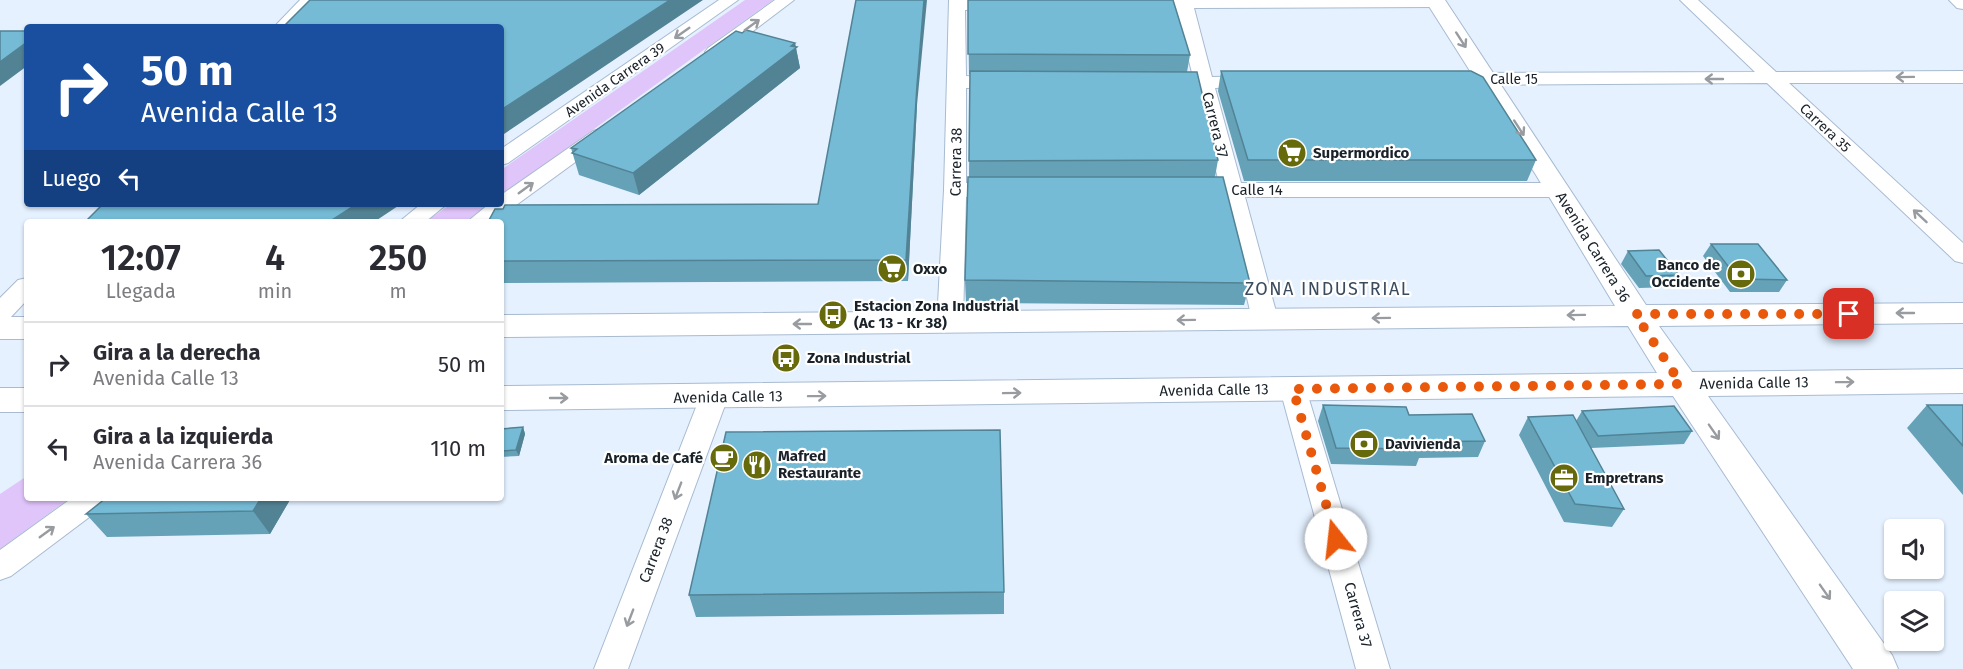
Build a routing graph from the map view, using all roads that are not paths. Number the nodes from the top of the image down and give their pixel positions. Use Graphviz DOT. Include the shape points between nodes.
graph roads {
  1 [pos="310,0"];
  2 [pos="730,0"];
  3 [pos="786,0"];
  4 [pos="1688,0"];
  5 [pos="1184,1"];
  6 [pos="1436,1"];
  7 [pos="958,2"];
  8 [pos="1124,3"];
  9 [pos="1017,4"];
  10 [pos="286,24"];
  11 [pos="700,62"];
  12 [pos="1963,77"];
  13 [pos="1487,79"];
  14 [pos="1772,79"];
  15 [pos="1448,80"];
  16 [pos="956,82"];
  17 [pos="1274,82"];
  18 [pos="1027,83"];
  19 [pos="1146,83"];
  20 [pos="1205,83"];
  21 [pos="613,125"];
  22 [pos="504,157"];
  23 [pos="956,190"];
  24 [pos="1025,190"];
  25 [pos="1174,190"];
  26 [pos="1232,190"];
  27 [pos="1558,190"];
  28 [pos="504,203"];
  29 [pos="432,207"];
  30 [pos="499,207"];
  31 [pos="414,219"];
  32 [pos="482,219"];
  33 [pos="1963,256"];
  34 [pos="24,289"];
  35 [pos="0,313"];
  36 [pos="1963,313"];
  37 [pos="1635,314"];
  38 [pos="1265,319"];
  39 [pos="950,323"];
  40 [pos="504,326"];
  41 [pos="0,328"];
  42 [pos="24,328"];
  43 [pos="1963,381"];
  44 [pos="1681,384"];
  45 [pos="1293,389"];
  46 [pos="714,397"];
  47 [pos="504,398"];
  48 [pos="0,400"];
  49 [pos="24,400"];
  50 [pos="90,501"];
  51 [pos="0,567"];
  52 [pos="611,669"];
  53 [pos="1373,669"];
  54 [pos="1877,669"];
  1 -- 10 [label="street"];
  2 -- 22 [label="street, Avenida Carrera 39, one-way"];
  11 -- 3 [label="street, one-way"];
  4 -- 14 [label="street, Carrera 35"];
  5 -- 6 [label="street"];
  5 -- 8 [label="street"];
  5 -- 20 [label="street, Carrera 37"];
  6 -- 13 [label="main road, Avenida Carrera 36, one-way"];
  7 -- 9 [label="street"];
  7 -- 16 [label="street, Carrera 38"];
  12 -- 14 [label="street, Calle 15, one-way"];
  14 -- 13 [label="street, Calle 15, one-way"];
  13 -- 15 [label="street, Calle 15"];
  13 -- 27 [label="main road, Avenida Carrera 36, one-way"];
  33 -- 14 [label="street, Carrera 35, one-way"];
  16 -- 18 [label="street"];
  16 -- 23 [label="street, Carrera 38"];
  17 -- 20 [label="street"];
  19 -- 20 [label="street"];
  20 -- 26 [label="street, Carrera 37"];
  28 -- 21 [label="street, one-way"];
  23 -- 24 [label="street"];
  23 -- 39 [label="street, Carrera 38"];
  25 -- 26 [label="street, Calle 14"];
  26 -- 27 [label="street, Calle 14"];
  26 -- 38 [label="street, Carrera 37"];
  27 -- 37 [label="main road, Avenida Carrera 36"];
  29 -- 31 [label="street"];
  32 -- 30 [label="street, one-way"];
  34 -- 35 [label="street"];
  36 -- 37 [label="main road, one-way"];
  37 -- 38 [label="main road, one-way"];
  37 -- 44 [label="main road, Avenida Carrera 36"];
  38 -- 39 [label="main road, one-way"];
  39 -- 40 [label="main road, one-way"];
  41 -- 42 [label="main road"];
  44 -- 43 [label="main road, Avenida Calle 13, one-way"];
  44 -- 45 [label="main road, Avenida Calle 13"];
  44 -- 54 [label="main road, Avenida Carrera 36, one-way"];
  46 -- 45 [label="main road, Avenida Calle 13, one-way"];
  45 -- 53 [label="street, Carrera 37"];
  47 -- 46 [label="main road, Avenida Calle 13, one-way"];
  46 -- 52 [label="street, Carrera 38, one-way"];
  48 -- 49 [label="main road"];
  51 -- 50 [label="street, one-way"];
}
